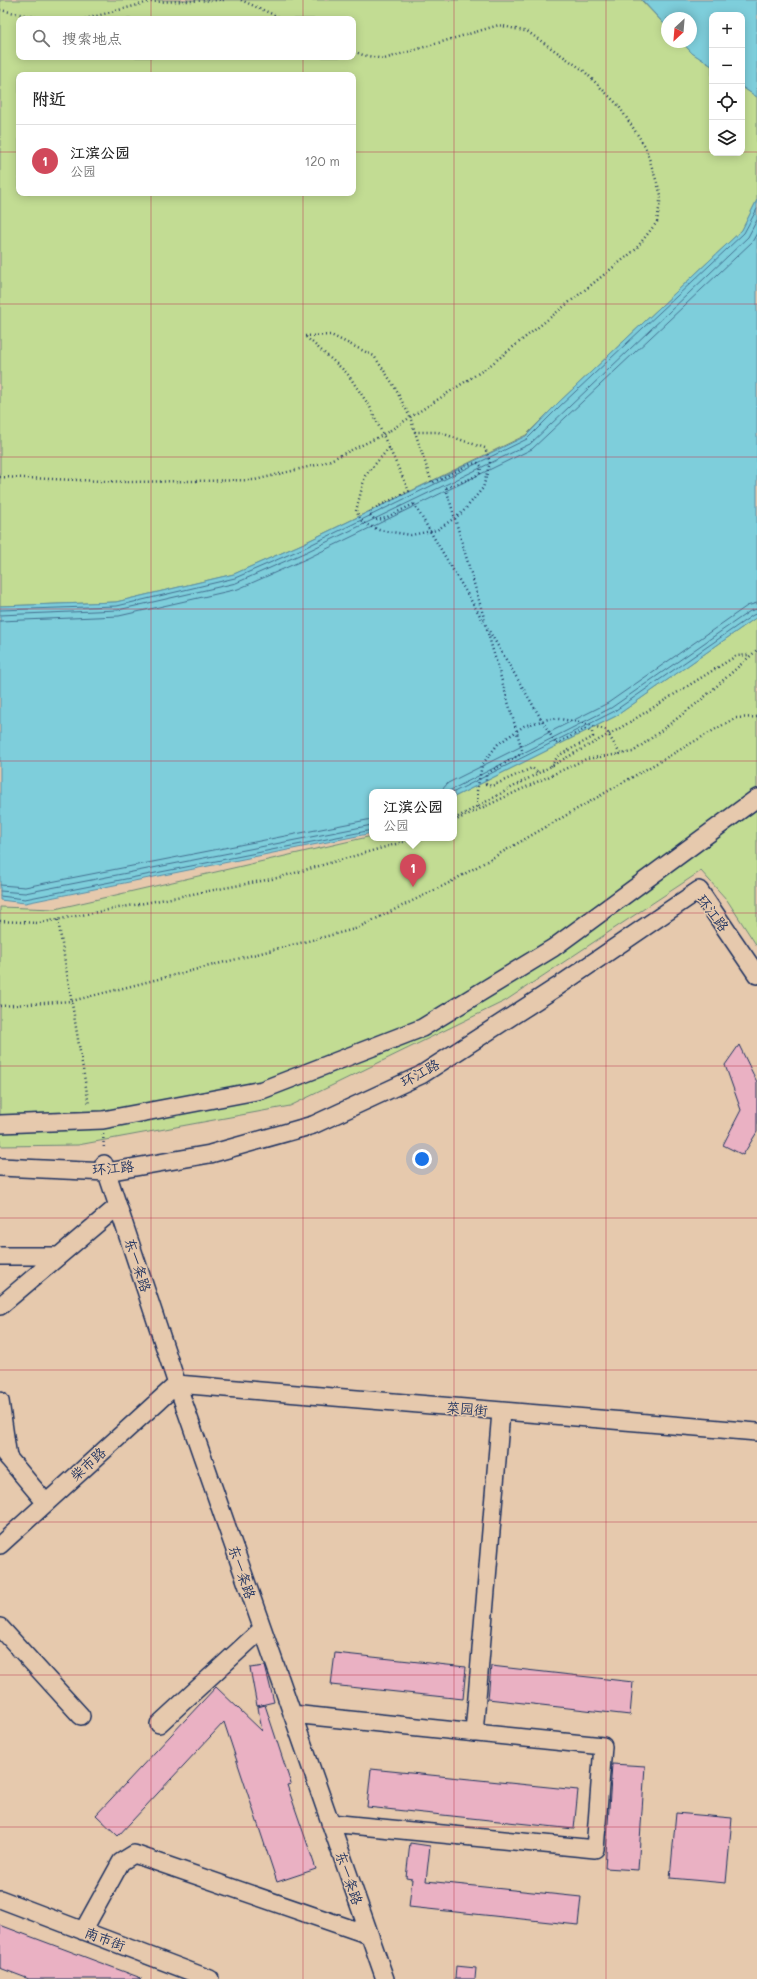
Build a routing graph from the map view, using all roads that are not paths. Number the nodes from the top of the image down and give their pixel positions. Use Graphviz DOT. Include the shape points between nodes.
graph roads {
  1 [pos="757,798"];
  2 [pos="757,975"];
  3 [pos="0,1124"];
  4 [pos="0,1167"];
  5 [pos="106,1168"];
  6 [pos="118,1206"];
  7 [pos="0,1256"];
  8 [pos="59,1256"];
  9 [pos="0,1306"];
  10 [pos="177,1384"];
  11 [pos="0,1401"];
  12 [pos="501,1412"];
  13 [pos="757,1432"];
  14 [pos="4,1453"];
  15 [pos="46,1503"];
  16 [pos="0,1545"];
  17 [pos="0,1627"];
  18 [pos="262,1629"];
  19 [pos="292,1714"];
  20 [pos="81,1716"];
  21 [pos="159,1724"];
  22 [pos="474,1732"];
  23 [pos="330,1823"];
  24 [pos="0,1899"];
  25 [pos="83,1931"];
  26 [pos="369,1935"];
  27 [pos="210,1979"];
  28 [pos="385,1979"];
  1 -- 3 [label="street" via="554,948 422,1028 262,1090 97,1121"];
  2 -- 5 [label="street, 环江路" via="699,890 557,987 421,1075 313,1125 210,1154"];
  4 -- 5 [label="street, 环江路"];
  5 -- 6 [label="street, 东一条路"];
  6 -- 8 [label="street"];
  6 -- 10 [label="street, 东一条路"];
  7 -- 8 [label="street"];
  8 -- 9 [label="street"];
  10 -- 12 [label="street, 菜园街"];
  10 -- 15 [label="street, 柴市路"];
  10 -- 18 [label="street, 东一条路"];
  11 -- 14 [label="street"];
  12 -- 13 [label="street, 菜园街"];
  12 -- 22 [label="street"];
  14 -- 15 [label="street"];
  15 -- 16 [label="street, 柴市路"];
  17 -- 20 [label="street"];
  18 -- 19 [label="street, 东一条路"];
  18 -- 21 [label="street"];
  19 -- 22 [label="street"];
  19 -- 23 [label="street, 东一条路"];
  22 -- 23 [label="street" via="604,1746 595,1849"];
  23 -- 26 [label="street, 东一条路"];
  24 -- 25 [label="street, 南市街"];
  25 -- 26 [label="street" via="121,1862 134,1854"];
  25 -- 27 [label="street, 南市街"];
  26 -- 28 [label="street, 东一条路"];
}
